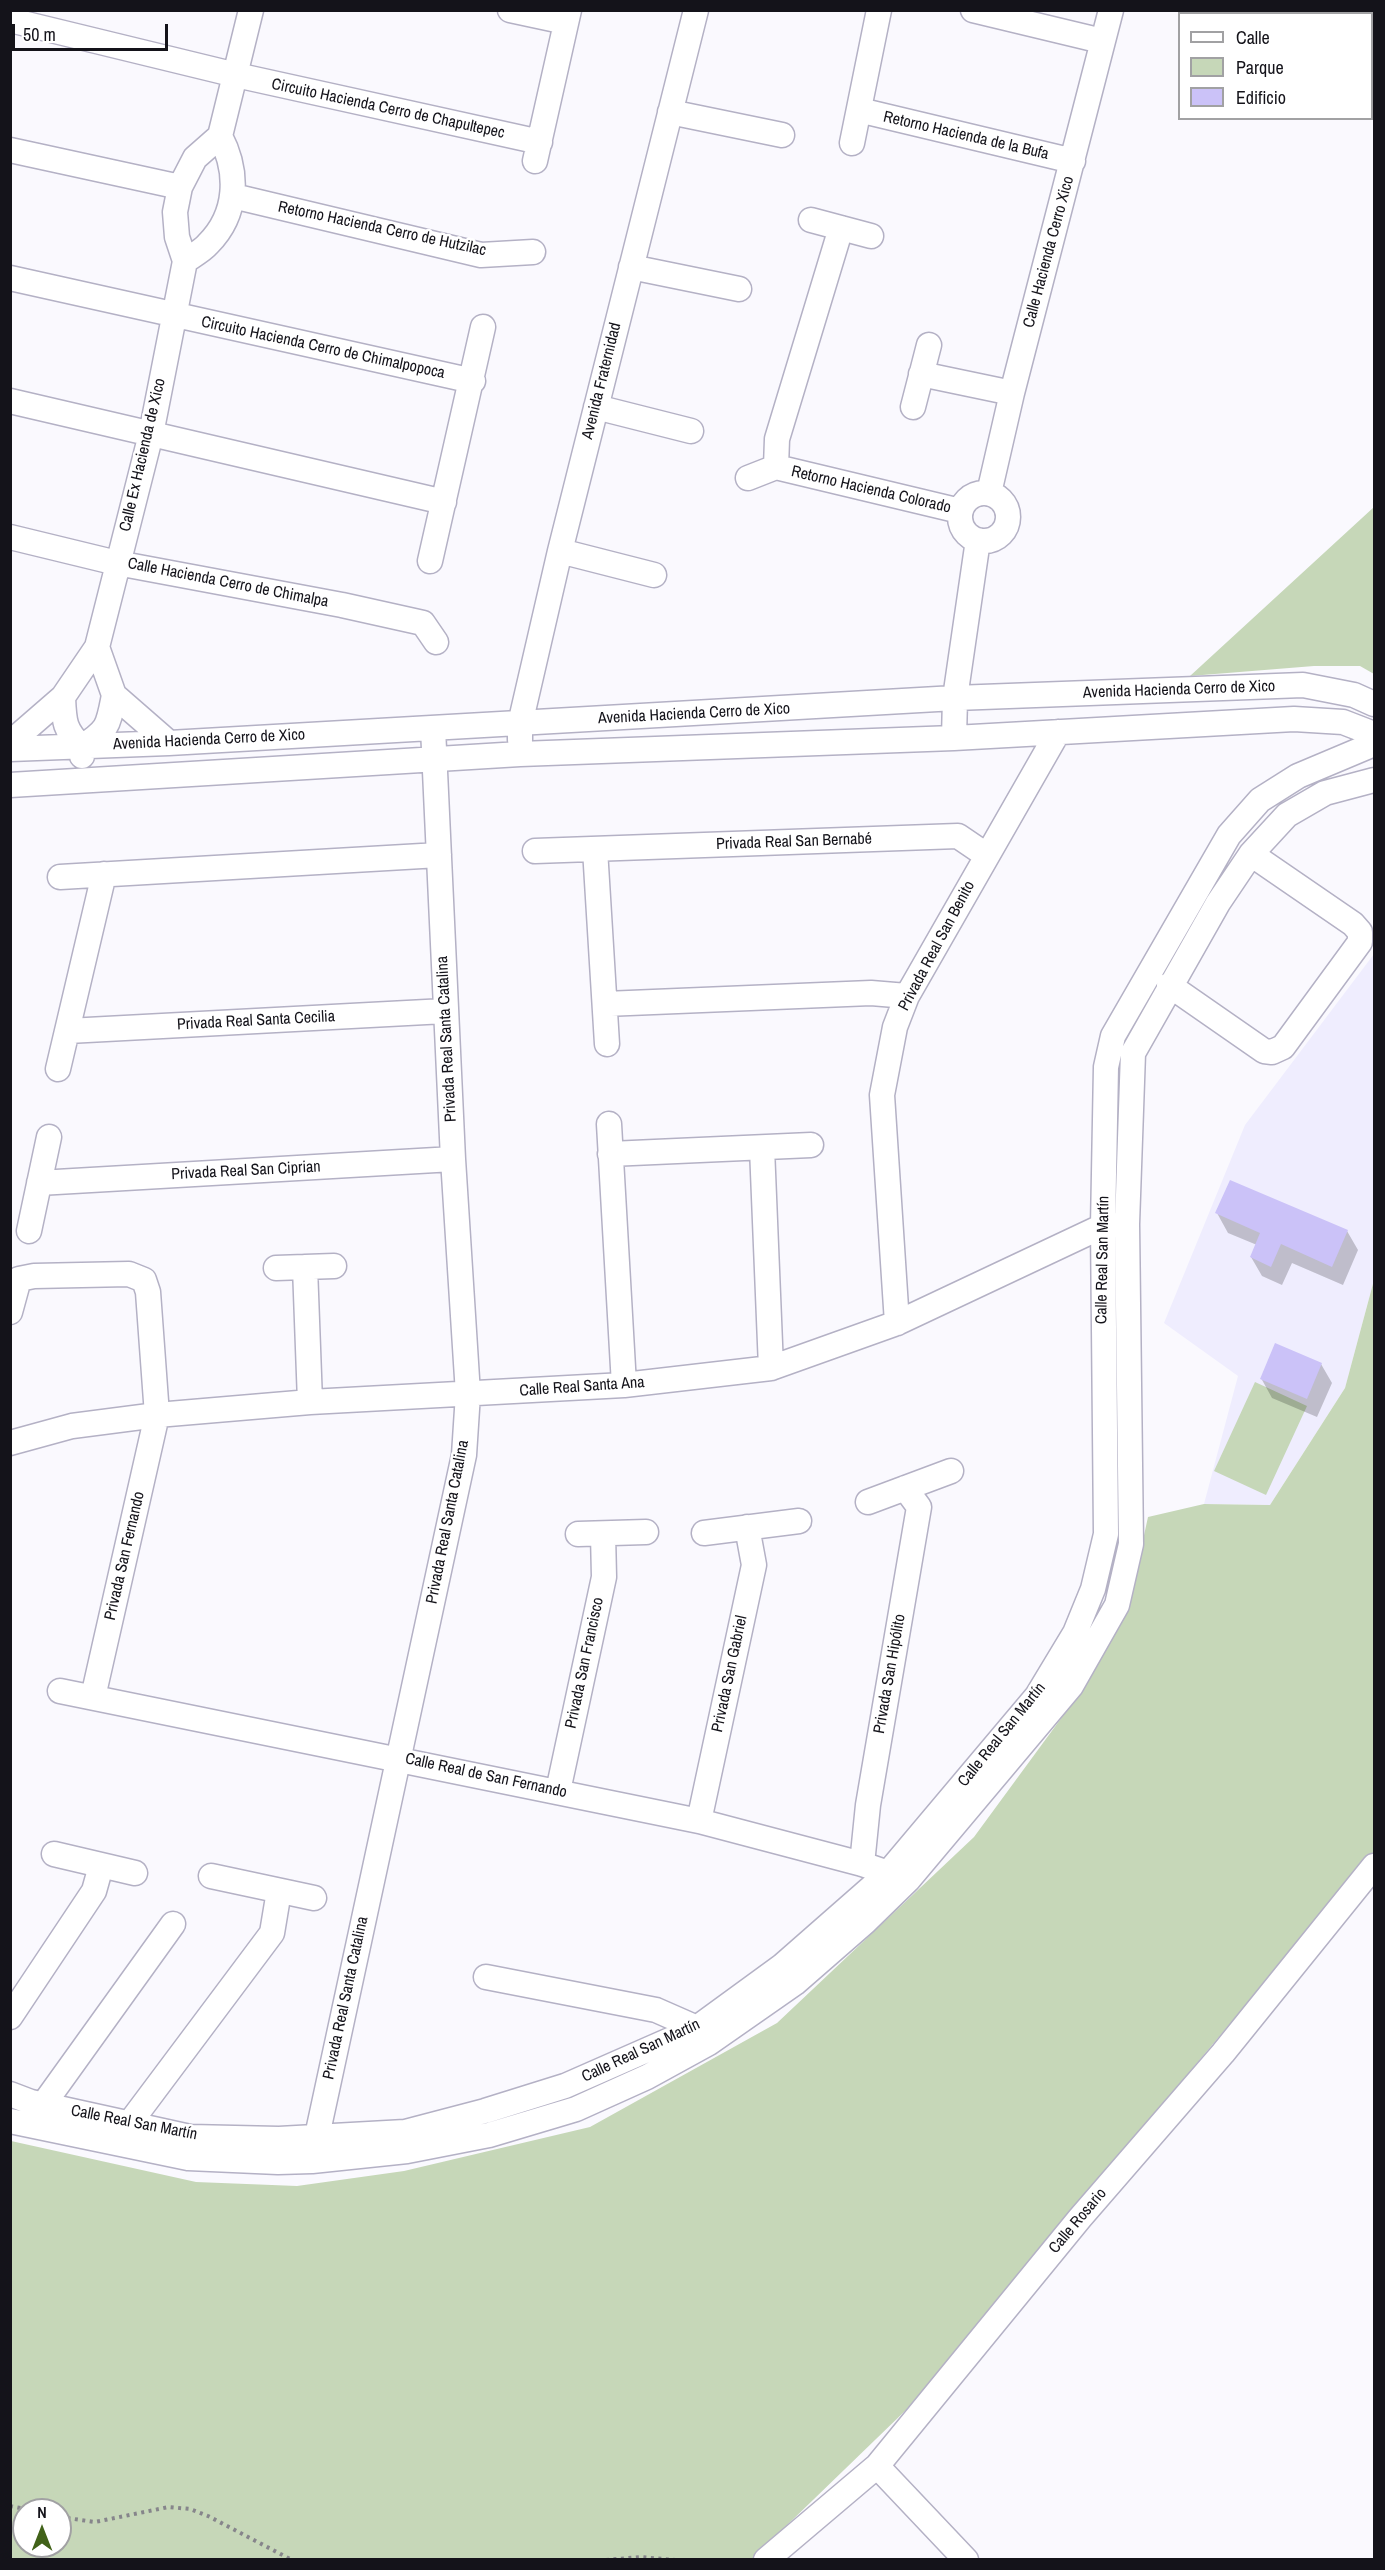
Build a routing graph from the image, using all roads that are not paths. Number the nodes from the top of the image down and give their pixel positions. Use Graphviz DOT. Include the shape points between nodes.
graph roads {
  1 [pos="251,10"];
  2 [pos="510,10"];
  3 [pos="696,10"];
  4 [pos="879,10"];
  5 [pos="974,10"];
  6 [pos="1111,10"];
  7 [pos="568,16"];
  8 [pos="10,20"];
  9 [pos="1102,41"];
  10 [pos="236,75"];
  11 [pos="859,110"];
  12 [pos="670,112"];
  13 [pos="782,135"];
  14 [pos="220,136"];
  15 [pos="852,143"];
  16 [pos="10,150"];
  17 [pos="1072,161"];
  18 [pos="180,187"];
  19 [pos="232,196"];
  20 [pos="811,220"];
  21 [pos="841,228"];
  22 [pos="871,236"];
  23 [pos="533,252"];
  24 [pos="185,261"];
  25 [pos="631,267"];
  26 [pos="10,278"];
  27 [pos="739,289"];
  28 [pos="174,315"];
  29 [pos="483,327"];
  30 [pos="929,345"];
  31 [pos="921,374"];
  32 [pos="473,381"];
  33 [pos="1012,393"];
  34 [pos="10,401"];
  35 [pos="596,406"];
  36 [pos="913,406"];
  37 [pos="691,431"];
  38 [pos="151,434"];
  39 [pos="776,467"];
  40 [pos="748,478"];
  41 [pos="989,493"];
  42 [pos="444,502"];
  43 [pos="960,511"];
  44 [pos="10,537"];
  45 [pos="978,540"];
  46 [pos="560,551"];
  47 [pos="430,561"];
  48 [pos="117,563"];
  49 [pos="654,575"];
  50 [pos="436,642"];
  51 [pos="98,647"];
  52 [pos="114,695"];
  53 [pos="63,697"];
  54 [pos="955,698"];
  55 [pos="1374,704"];
  56 [pos="520,724"];
  57 [pos="432,728"];
  58 [pos="1058,732"];
  59 [pos="1374,734"];
  60 [pos="954,738"];
  61 [pos="10,743"];
  62 [pos="169,743"];
  63 [pos="1374,744"];
  64 [pos="82,747"];
  65 [pos="10,749"];
  66 [pos="520,754"];
  67 [pos="434,760"];
  68 [pos="84,779"];
  69 [pos="1374,780"];
  70 [pos="10,785"];
  71 [pos="596,849"];
  72 [pos="535,851"];
  73 [pos="1251,854"];
  74 [pos="439,855"];
  75 [pos="986,855"];
  76 [pos="104,874"];
  77 [pos="60,877"];
  78 [pos="1169,985"];
  79 [pos="907,996"];
  80 [pos="605,1004"];
  81 [pos="445,1011"];
  82 [pos="68,1030"];
  83 [pos="607,1044"];
  84 [pos="58,1070"];
  85 [pos="609,1124"];
  86 [pos="49,1137"];
  87 [pos="812,1145"];
  88 [pos="762,1148"];
  89 [pos="610,1154"];
  90 [pos="453,1159"];
  91 [pos="39,1183"];
  92 [pos="1115,1225"];
  93 [pos="29,1231"];
  94 [pos="334,1266"];
  95 [pos="305,1267"];
  96 [pos="276,1268"];
  97 [pos="10,1312"];
  98 [pos="897,1323"];
  99 [pos="771,1368"];
  100 [pos="624,1385"];
  101 [pos="468,1394"];
  102 [pos="310,1402"];
  103 [pos="157,1415"];
  104 [pos="10,1443"];
  105 [pos="951,1471"];
  106 [pos="905,1488"];
  107 [pos="868,1502"];
  108 [pos="799,1521"];
  109 [pos="747,1527"];
  110 [pos="646,1532"];
  111 [pos="704,1533"];
  112 [pos="578,1534"];
  113 [pos="603,1534"];
  114 [pos="60,1691"];
  115 [pos="93,1697"];
  116 [pos="399,1758"];
  117 [pos="558,1791"];
  118 [pos="699,1821"];
  119 [pos="54,1854"];
  120 [pos="862,1864"];
  121 [pos="101,1866"];
  122 [pos="1374,1866"];
  123 [pos="135,1873"];
  124 [pos="211,1876"];
  125 [pos="898,1877"];
  126 [pos="279,1891"];
  127 [pos="314,1899"];
  128 [pos="173,1924"];
  129 [pos="486,1977"];
  130 [pos="10,2017"];
  131 [pos="697,2028"];
  132 [pos="10,2094"];
  133 [pos="43,2104"];
  134 [pos="10,2121"];
  135 [pos="129,2124"];
  136 [pos="316,2136"];
  137 [pos="312,2161"];
  138 [pos="877,2466"];
  139 [pos="766,2559"];
  140 [pos="966,2559"];
  1 -- 10 [label="street"];
  2 -- 7 [label="street"];
  3 -- 12 [label="street, Avenida Fraternidad"];
  4 -- 11 [label="street"];
  5 -- 9 [label="street"];
  6 -- 9 [label="street, Calle Hacienda Cerro Xico"];
  7 -- 10 [label="street, Circuito Hacienda Cerro de Chapultepec" via="537,152"];
  8 -- 10 [label="street, Circuito Hacienda Cerro de Chapultepec"];
  9 -- 17 [label="street, Calle Hacienda Cerro Xico"];
  10 -- 14 [label="street"];
  11 -- 15 [label="street"];
  11 -- 17 [label="street, Retorno Hacienda de la Bufa"];
  12 -- 13 [label="street"];
  12 -- 25 [label="street, Avenida Fraternidad"];
  14 -- 18 [label="street, Calle Ex Hacienda de Xico" via="195,158"];
  14 -- 19 [label="street" via="232,165"];
  16 -- 18 [label="street"];
  17 -- 33 [label="street, Calle Hacienda Cerro Xico"];
  18 -- 24 [label="street, Calle Ex Hacienda de Xico" via="176,229"];
  19 -- 23 [label="street, Retorno Hacienda Cerro de Hutzilac" via="481,255"];
  19 -- 24 [label="street" via="224,222 208,244"];
  20 -- 21 [label="street"];
  21 -- 22 [label="street"];
  21 -- 39 [label="street" via="777,439"];
  24 -- 28 [label="street, Calle Ex Hacienda de Xico"];
  25 -- 27 [label="street"];
  25 -- 35 [label="street, Avenida Fraternidad"];
  26 -- 28 [label="street, Circuito Hacienda Cerro de Chimalpopoca"];
  28 -- 32 [label="street, Circuito Hacienda Cerro de Chimalpopoca"];
  28 -- 38 [label="street, Calle Ex Hacienda de Xico"];
  29 -- 32 [label="street"];
  30 -- 31 [label="street"];
  31 -- 33 [label="street"];
  31 -- 36 [label="street"];
  32 -- 42 [label="street"];
  33 -- 41 [label="street, Calle Hacienda Cerro Xico"];
  34 -- 38 [label="street"];
  35 -- 37 [label="street"];
  35 -- 46 [label="street, Avenida Fraternidad"];
  38 -- 42 [label="street"];
  38 -- 48 [label="street, Calle Ex Hacienda de Xico"];
  39 -- 40 [label="street, Retorno Hacienda Colorado"];
  39 -- 43 [label="street, Retorno Hacienda Colorado"];
  41 -- 43 [label="street" via="971,496"];
  41 -- 45 [label="street" via="1004,504 1007,522 996,537"];
  42 -- 47 [label="street"];
  43 -- 45 [label="street" via="963,529"];
  44 -- 48 [label="street, Calle Hacienda Cerro de Chimalpa"];
  45 -- 54 [label="street"];
  46 -- 49 [label="street"];
  46 -- 56 [label="street, Avenida Fraternidad"];
  48 -- 50 [label="street, Calle Hacienda Cerro de Chimalpa" via="423,623"];
  48 -- 51 [label="street, Calle Ex Hacienda de Xico"];
  51 -- 52 [label="street"];
  51 -- 53 [label="street, Calle Ex Hacienda de Xico"];
  52 -- 62 [label="street"];
  52 -- 64 [label="street" via="109,724"];
  53 -- 61 [label="street, Calle Ex Hacienda de Xico"];
  53 -- 64 [label="street" via="64,722 69,735"];
  54 -- 55 [label="street, Avenida Hacienda Cerro de Xico" via="1303,685 1354,694"];
  54 -- 56 [label="street, Avenida Hacienda Cerro de Xico"];
  54 -- 60 [label="street"];
  56 -- 57 [label="street, Avenida Hacienda Cerro de Xico"];
  56 -- 66 [label="street, Avenida Fraternidad"];
  57 -- 62 [label="street, Avenida Hacienda Cerro de Xico"];
  57 -- 67 [label="street, Privada Real Santa Catalina"];
  58 -- 59 [label="street, Avenida Hacienda Cerro de Xico" via="1294,719 1342,722"];
  58 -- 60 [label="street, Avenida Hacienda Cerro de Xico"];
  58 -- 75 [label="street, Privada Real San Benito"];
  60 -- 66 [label="street, Avenida Hacienda Cerro de Xico"];
  62 -- 64 [label="street, Avenida Hacienda Cerro de Xico"];
  63 -- 92 [label="street, Calle Real San Martín" via="1298,776 1260,800 1229,836 1113,1036 1106,1067"];
  64 -- 65 [label="street, Avenida Hacienda Cerro de Xico"];
  64 -- 68 [label="street"];
  66 -- 67 [label="street, Avenida Hacienda Cerro de Xico"];
  67 -- 68 [label="street, Avenida Hacienda Cerro de Xico"];
  67 -- 74 [label="street, Privada Real Santa Catalina"];
  68 -- 70 [label="street, Avenida Hacienda Cerro de Xico"];
  69 -- 73 [label="street, Calle Real San Martín" via="1325,793 1287,815"];
  71 -- 72 [label="street, Privada Real San Bernabé"];
  71 -- 75 [label="street, Privada Real San Bernabé" via="958,836"];
  71 -- 80 [label="street"];
  73 -- 78 [label="street, Calle Real San Martín"];
  73 -- 78 [label="street" via="1353,924 1360,932 1360,942 1283,1047 1272,1052 1264,1051"];
  74 -- 76 [label="street"];
  74 -- 81 [label="street, Privada Real Santa Catalina"];
  75 -- 79 [label="street, Privada Real San Benito"];
  76 -- 77 [label="street"];
  76 -- 82 [label="street"];
  78 -- 92 [label="street, Calle Real San Martín" via="1133,1053"];
  79 -- 80 [label="street" via="871,993"];
  79 -- 98 [label="street, Privada Real San Benito" via="895,1027 882,1095"];
  80 -- 83 [label="street"];
  81 -- 82 [label="street, Privada Real Santa Cecilia"];
  81 -- 90 [label="street, Privada Real Santa Catalina"];
  82 -- 84 [label="street"];
  85 -- 89 [label="street"];
  86 -- 91 [label="street"];
  87 -- 88 [label="street"];
  88 -- 89 [label="street"];
  88 -- 99 [label="street"];
  89 -- 100 [label="street"];
  90 -- 91 [label="street, Privada Real San Ciprian"];
  90 -- 101 [label="street, Privada Real Santa Catalina"];
  91 -- 93 [label="street"];
  92 -- 98 [label="street, Calle Real Santa Ana"];
  92 -- 125 [label="street, Calle Real San Martín" via="1131,1544 1117,1605 1071,1686"];
  94 -- 95 [label="street"];
  95 -- 96 [label="street"];
  95 -- 102 [label="street"];
  97 -- 103 [label="street, Privada San Fernando" via="19,1279 34,1275 129,1274 144,1280"];
  98 -- 99 [label="street, Calle Real Santa Ana"];
  99 -- 100 [label="street, Calle Real Santa Ana"];
  100 -- 101 [label="street, Calle Real Santa Ana"];
  101 -- 102 [label="street, Calle Real Santa Ana"];
  101 -- 116 [label="street, Privada Real Santa Catalina" via="464,1455"];
  102 -- 103 [label="street, Calle Real Santa Ana"];
  103 -- 104 [label="street, Calle Real Santa Ana" via="72,1426"];
  103 -- 115 [label="street, Privada San Fernando"];
  105 -- 106 [label="street"];
  106 -- 107 [label="street"];
  106 -- 120 [label="street, Privada San Hipólito" via="919,1507 868,1805"];
  108 -- 109 [label="street"];
  109 -- 111 [label="street"];
  109 -- 118 [label="street, Privada San Gabriel" via="753,1565"];
  110 -- 113 [label="street"];
  112 -- 113 [label="street"];
  113 -- 117 [label="street, Privada San Francisco" via="604,1577"];
  114 -- 115 [label="street, Calle Real de San Fernando"];
  115 -- 116 [label="street, Calle Real de San Fernando"];
  116 -- 117 [label="street, Calle Real de San Fernando"];
  116 -- 136 [label="street, Privada Real Santa Catalina"];
  117 -- 118 [label="street, Calle Real de San Fernando"];
  118 -- 120 [label="street, Calle Real de San Fernando"];
  119 -- 121 [label="street"];
  120 -- 125 [label="street, Calle Real de San Fernando"];
  121 -- 123 [label="street"];
  121 -- 130 [label="street" via="94,1891"];
  122 -- 138 [label="street, Calle Rosario" via="1223,2053 1080,2218"];
  124 -- 126 [label="street"];
  125 -- 131 [label="street, Calle Real San Martín"];
  125 -- 137 [label="street, Calle Real San Martín" via="865,1922 795,1983 709,2043 646,2077 576,2109 489,2134 407,2151"];
  126 -- 127 [label="street"];
  126 -- 135 [label="street" via="272,1933"];
  128 -- 133 [label="street"];
  129 -- 131 [label="street" via="656,2010"];
  131 -- 136 [label="street, Calle Real San Martín" via="565,2086 485,2111 405,2132"];
  132 -- 133 [label="street, Calle Real San Martín"];
  133 -- 135 [label="street, Calle Real San Martín"];
  134 -- 137 [label="street, Calle Real San Martín" via="188,2158"];
  135 -- 136 [label="street, Calle Real San Martín" via="190,2137"];
  136 -- 137 [label="street, Privada Real Santa Catalina"];
  138 -- 139 [label="street, Calle Rosario"];
  138 -- 140 [label="street"];
}
